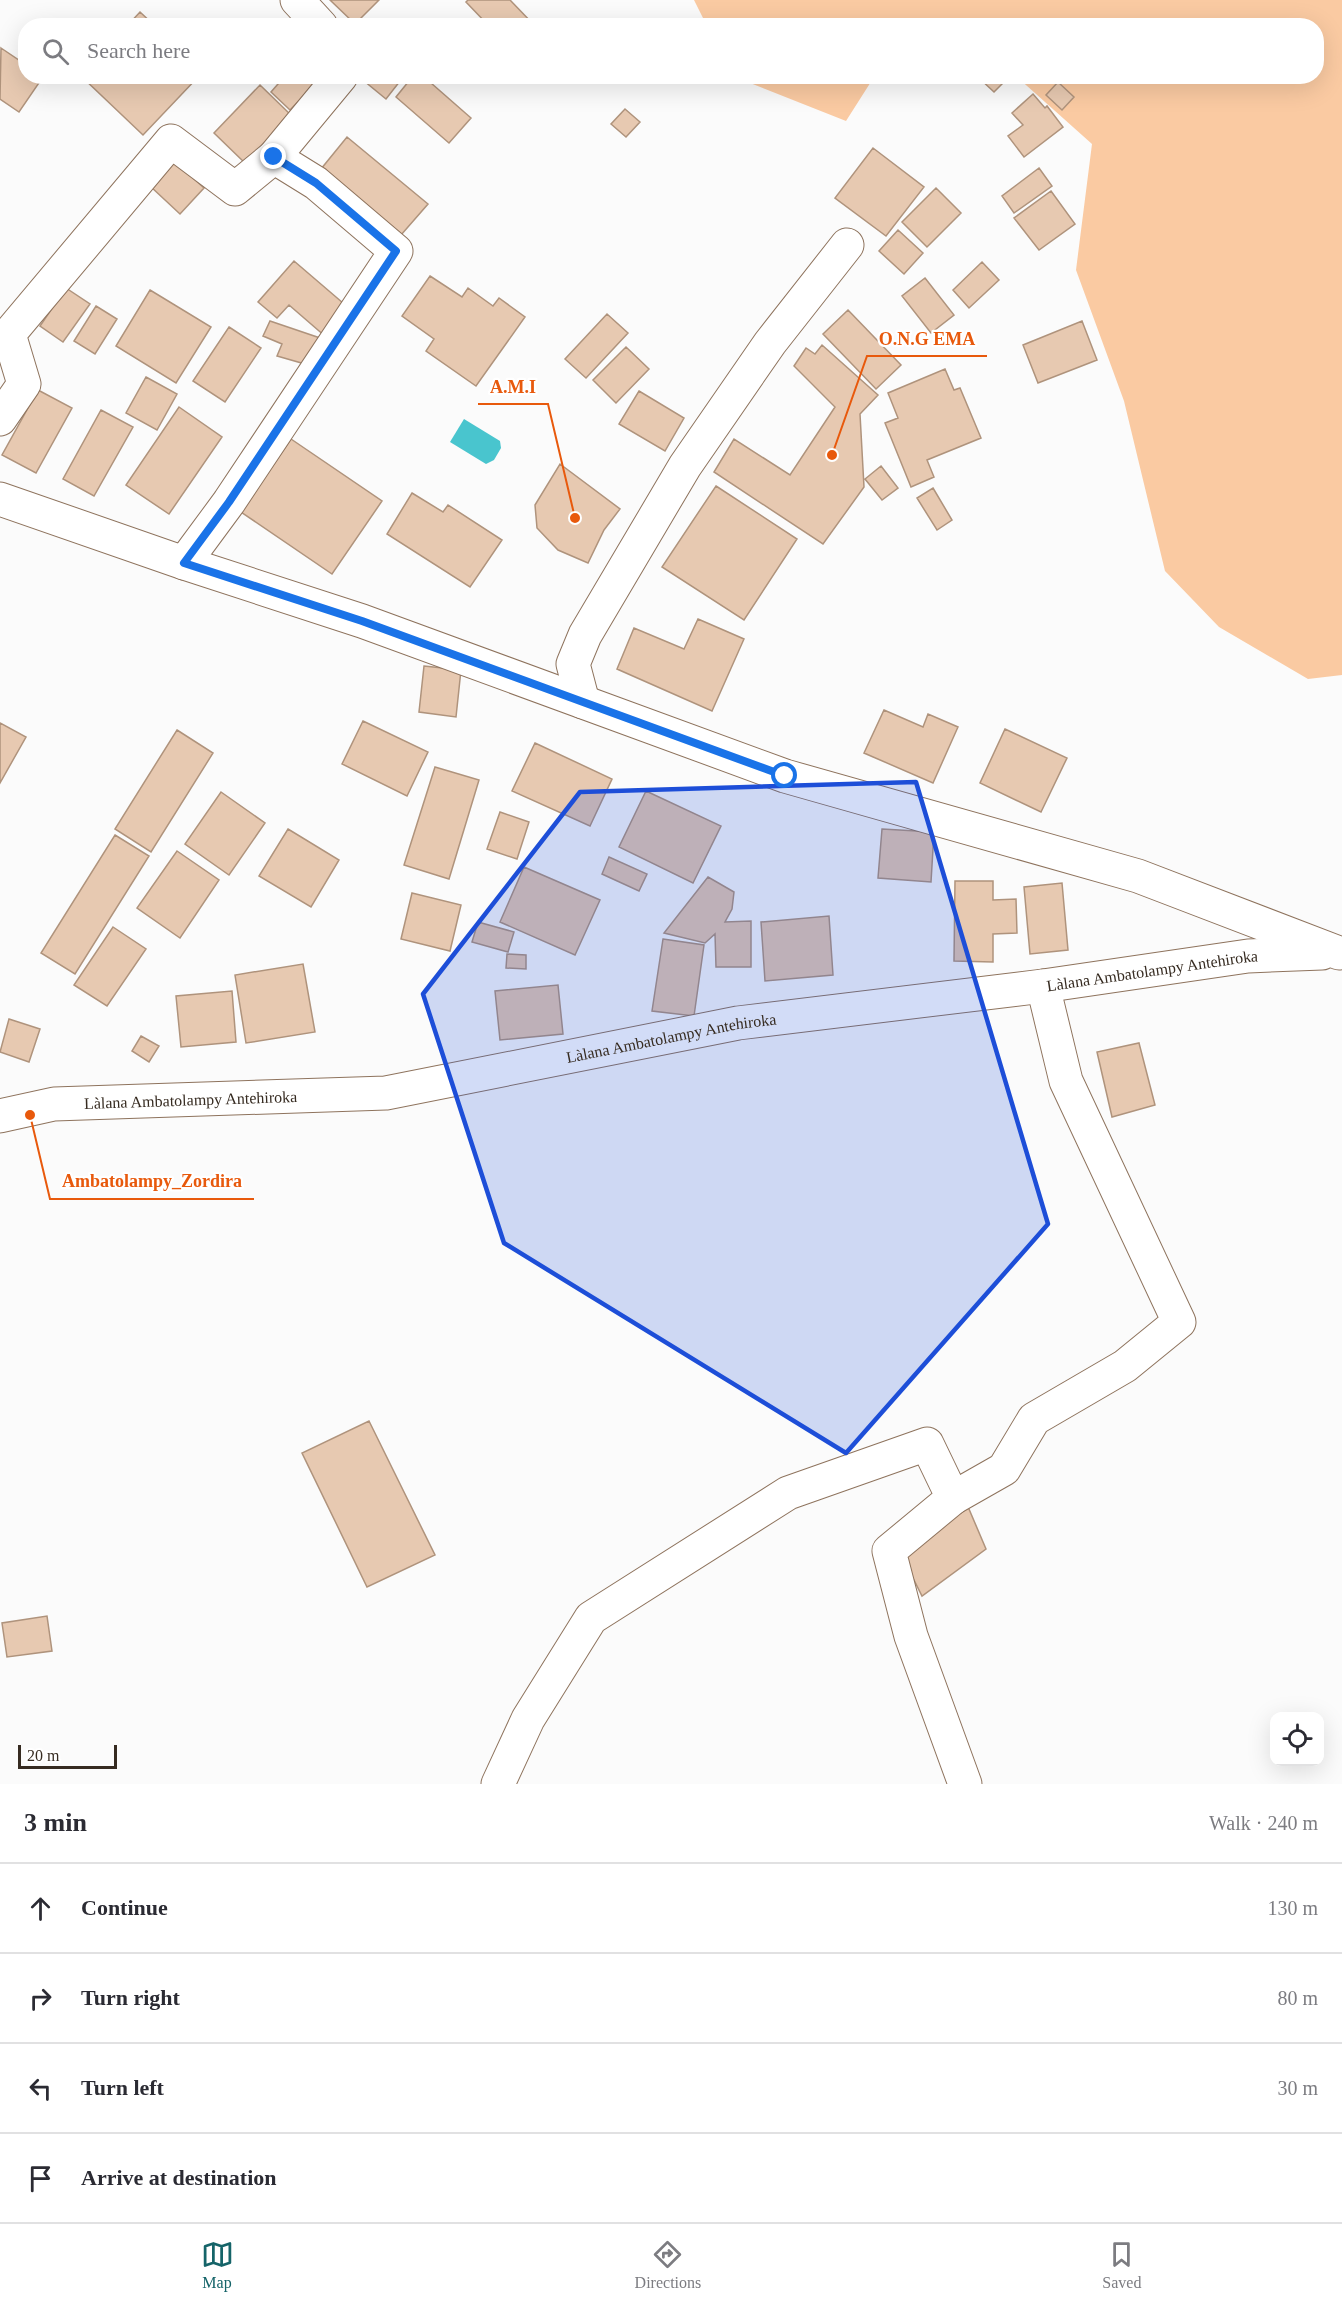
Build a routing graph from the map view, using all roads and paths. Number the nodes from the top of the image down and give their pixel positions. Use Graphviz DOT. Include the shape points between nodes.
graph roads {
  1 [pos="297,0"];
  2 [pos="314,18"];
  3 [pos="334,84"];
  4 [pos="274,157"];
  5 [pos="847,245"];
  6 [pos="0,419"];
  7 [pos="0,499"];
  8 [pos="184,563"];
  9 [pos="583,702"];
  10 [pos="1340,953"];
  11 [pos="1043,986"];
  12 [pos="0,1116"];
  13 [pos="953,1498"];
  14 [pos="498,1784"];
  15 [pos="965,1784"];
  1 -- 2 [label="street"];
  3 -- 4 [label="street"];
  4 -- 6 [label="street" via="235,189 171,141 9,334 24,384"];
  4 -- 8 [label="street" via="316,183 396,251"];
  5 -- 9 [label="street" via="770,343 685,466 585,635 573,664"];
  7 -- 8 [label="street"];
  8 -- 9 [label="street" via="362,621"];
  9 -- 10 [label="street" via="785,776 1138,876"];
  10 -- 11 [label="street, Làlana Ambatolampy Antehiroka" via="1248,956"];
  11 -- 12 [label="street, Làlana Ambatolampy Antehiroka" via="738,1023 386,1093 54,1104"];
  11 -- 13 [label="street" via="1066,1081 1179,1322 1125,1366 1034,1419 1004,1469"];
  13 -- 14 [label="street" via="927,1444 788,1493 591,1618 528,1719"];
  13 -- 15 [label="street" via="889,1551 911,1636"];
}
